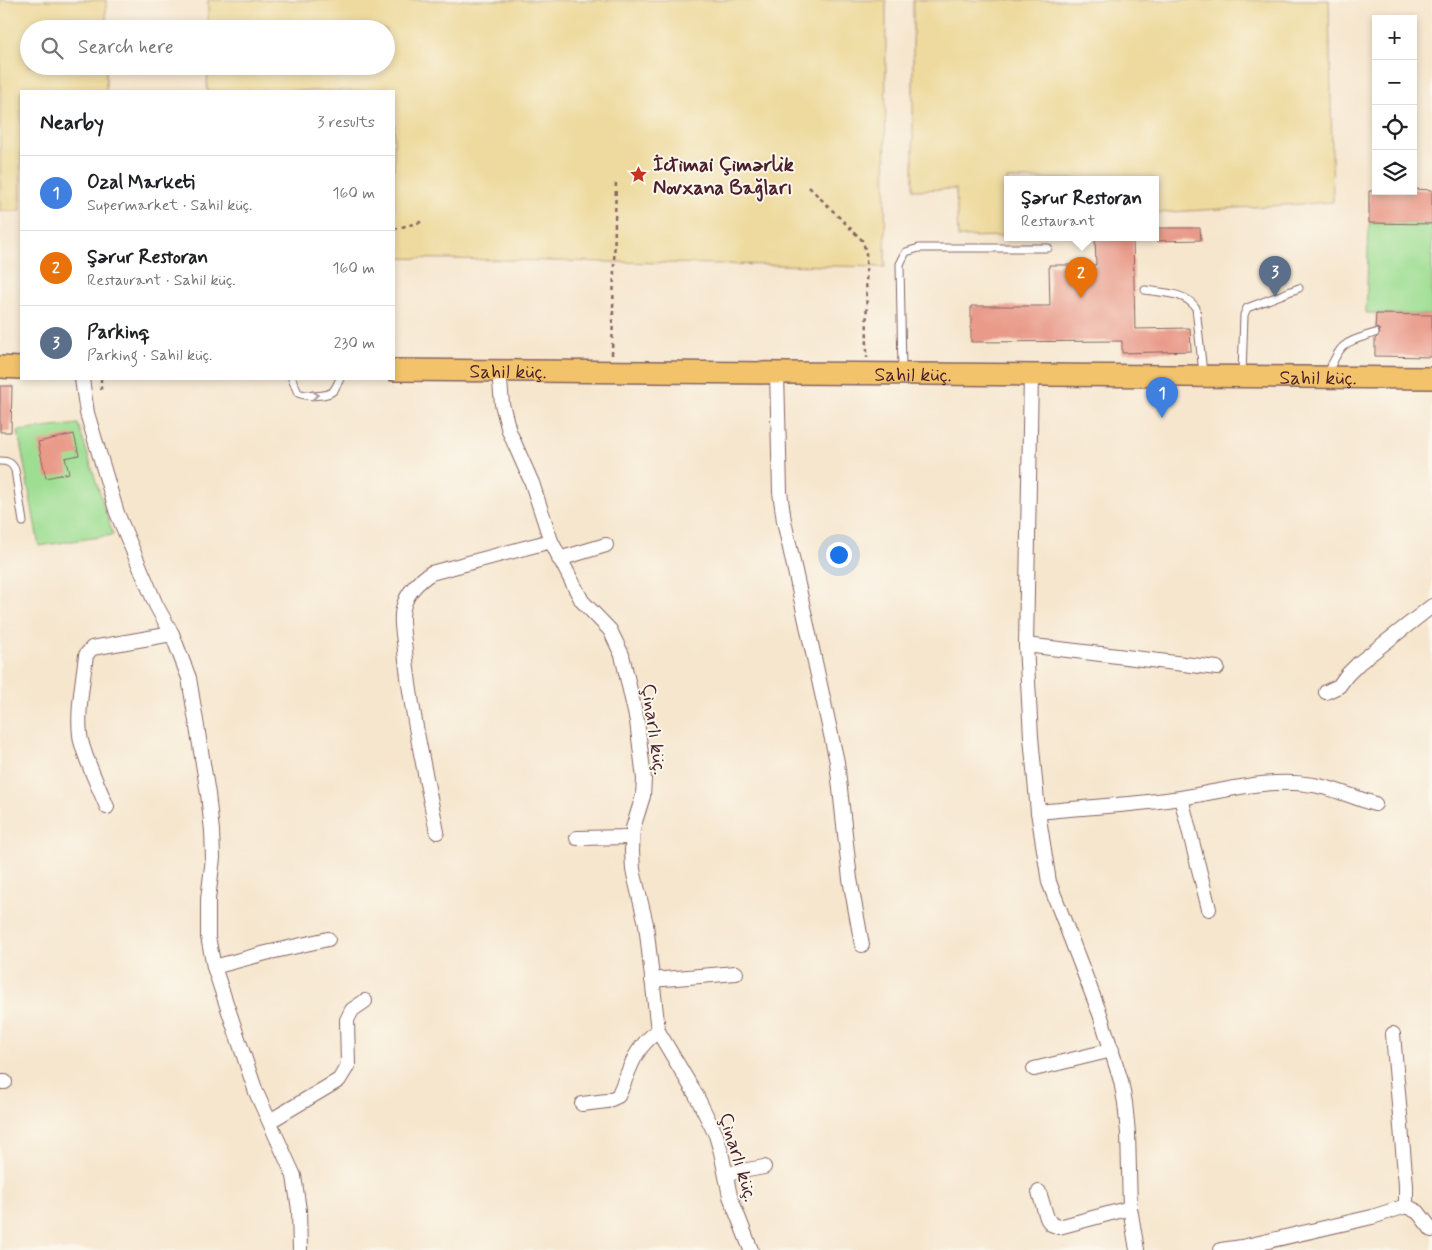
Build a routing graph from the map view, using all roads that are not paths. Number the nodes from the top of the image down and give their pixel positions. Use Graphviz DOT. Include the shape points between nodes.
graph roads {
  1 [pos="1048,248"];
  2 [pos="1299,288"];
  3 [pos="1144,290"];
  4 [pos="1375,333"];
  5 [pos="0,368"];
  6 [pos="20,368"];
  7 [pos="395,370"];
  8 [pos="499,371"];
  9 [pos="777,373"];
  10 [pos="902,374"];
  11 [pos="1030,375"];
  12 [pos="1204,376"];
  13 [pos="1242,376"];
  14 [pos="1326,377"];
  15 [pos="1432,378"];
  16 [pos="82,380"];
  17 [pos="292,380"];
  18 [pos="339,380"];
  19 [pos="0,461"];
  20 [pos="23,522"];
  21 [pos="551,542"];
  22 [pos="606,545"];
  23 [pos="559,559"];
  24 [pos="1432,606"];
  25 [pos="172,634"];
  26 [pos="1026,645"];
  27 [pos="1217,668"];
  28 [pos="1326,692"];
  29 [pos="1181,798"];
  30 [pos="1375,804"];
  31 [pos="107,807"];
  32 [pos="1038,812"];
  33 [pos="437,832"];
  34 [pos="632,837"];
  35 [pos="577,838"];
  36 [pos="1209,909"];
  37 [pos="328,939"];
  38 [pos="862,945"];
  39 [pos="214,967"];
  40 [pos="736,973"];
  41 [pos="652,980"];
  42 [pos="365,1002"];
  43 [pos="658,1031"];
  44 [pos="1393,1034"];
  45 [pos="1112,1050"];
  46 [pos="1034,1069"];
  47 [pos="582,1104"];
  48 [pos="270,1120"];
  49 [pos="764,1167"];
  50 [pos="726,1174"];
  51 [pos="1039,1192"];
  52 [pos="1406,1206"];
  53 [pos="1130,1208"];
  54 [pos="1432,1230"];
  55 [pos="300,1250"];
  56 [pos="751,1250"];
  57 [pos="1137,1250"];
  58 [pos="1221,1250"];
  1 -- 10 [label="lane" via="919,248 906,252 900,264"];
  2 -- 13 [label="lane" via="1247,308"];
  3 -- 12 [label="lane" via="1192,302 1196,308"];
  4 -- 14 [label="lane" via="1341,348"];
  5 -- 6 [label="main road"];
  7 -- 8 [label="main road, Sahil küç."];
  8 -- 9 [label="main road, Sahil küç."];
  8 -- 21 [label="street, Çinarlı küç." via="509,431 532,483"];
  9 -- 10 [label="main road, Sahil küç."];
  9 -- 38 [label="street" via="780,492 784,521 837,762 850,879"];
  10 -- 11 [label="main road, Sahil küç."];
  11 -- 12 [label="main road, Sahil küç."];
  11 -- 26 [label="street"];
  12 -- 13 [label="main road, Sahil küç."];
  13 -- 14 [label="main road, Sahil küç."];
  14 -- 15 [label="main road, Sahil küç."];
  16 -- 25 [label="street" via="87,413 117,513 156,605"];
  17 -- 18 [label="lane, one-way" via="298,393 304,395 328,394"];
  19 -- 20 [label="lane" via="13,464"];
  21 -- 23 [label="street, Çinarlı küç."];
  21 -- 33 [label="street" via="431,573 420,580 403,606 410,695"];
  22 -- 23 [label="street"];
  23 -- 34 [label="street, Çinarlı küç." via="582,602 610,630 622,654 638,722 644,779"];
  24 -- 28 [label="street" via="1359,663 1339,686"];
  25 -- 31 [label="street" via="92,648 86,655 80,713 81,739"];
  25 -- 39 [label="street" via="189,678 208,794 213,858 208,937"];
  26 -- 27 [label="street"];
  26 -- 32 [label="street"];
  29 -- 30 [label="street" via="1245,786 1283,783 1313,785"];
  29 -- 32 [label="street"];
  29 -- 36 [label="street"];
  32 -- 45 [label="street" via="1049,882"];
  34 -- 35 [label="street"];
  34 -- 41 [label="street, Çinarlı küç." via="633,870 646,924"];
  37 -- 39 [label="street"];
  39 -- 48 [label="street" via="256,1092"];
  40 -- 41 [label="street"];
  41 -- 43 [label="street, Çinarlı küç."];
  42 -- 48 [label="street" via="352,1010 347,1020 348,1065 339,1080"];
  43 -- 47 [label="street" via="638,1049 618,1096"];
  43 -- 50 [label="street, Çinarlı küç." via="708,1119"];
  44 -- 52 [label="street"];
  45 -- 46 [label="street"];
  45 -- 53 [label="street" via="1125,1103"];
  48 -- 55 [label="street" via="294,1176"];
  49 -- 50 [label="street"];
  50 -- 56 [label="street, Çinarlı küç."];
  51 -- 53 [label="street" via="1047,1218 1059,1227"];
  52 -- 54 [label="street" via="1418,1212"];
  52 -- 58 [label="street" via="1372,1217"];
  53 -- 57 [label="street"];
}
